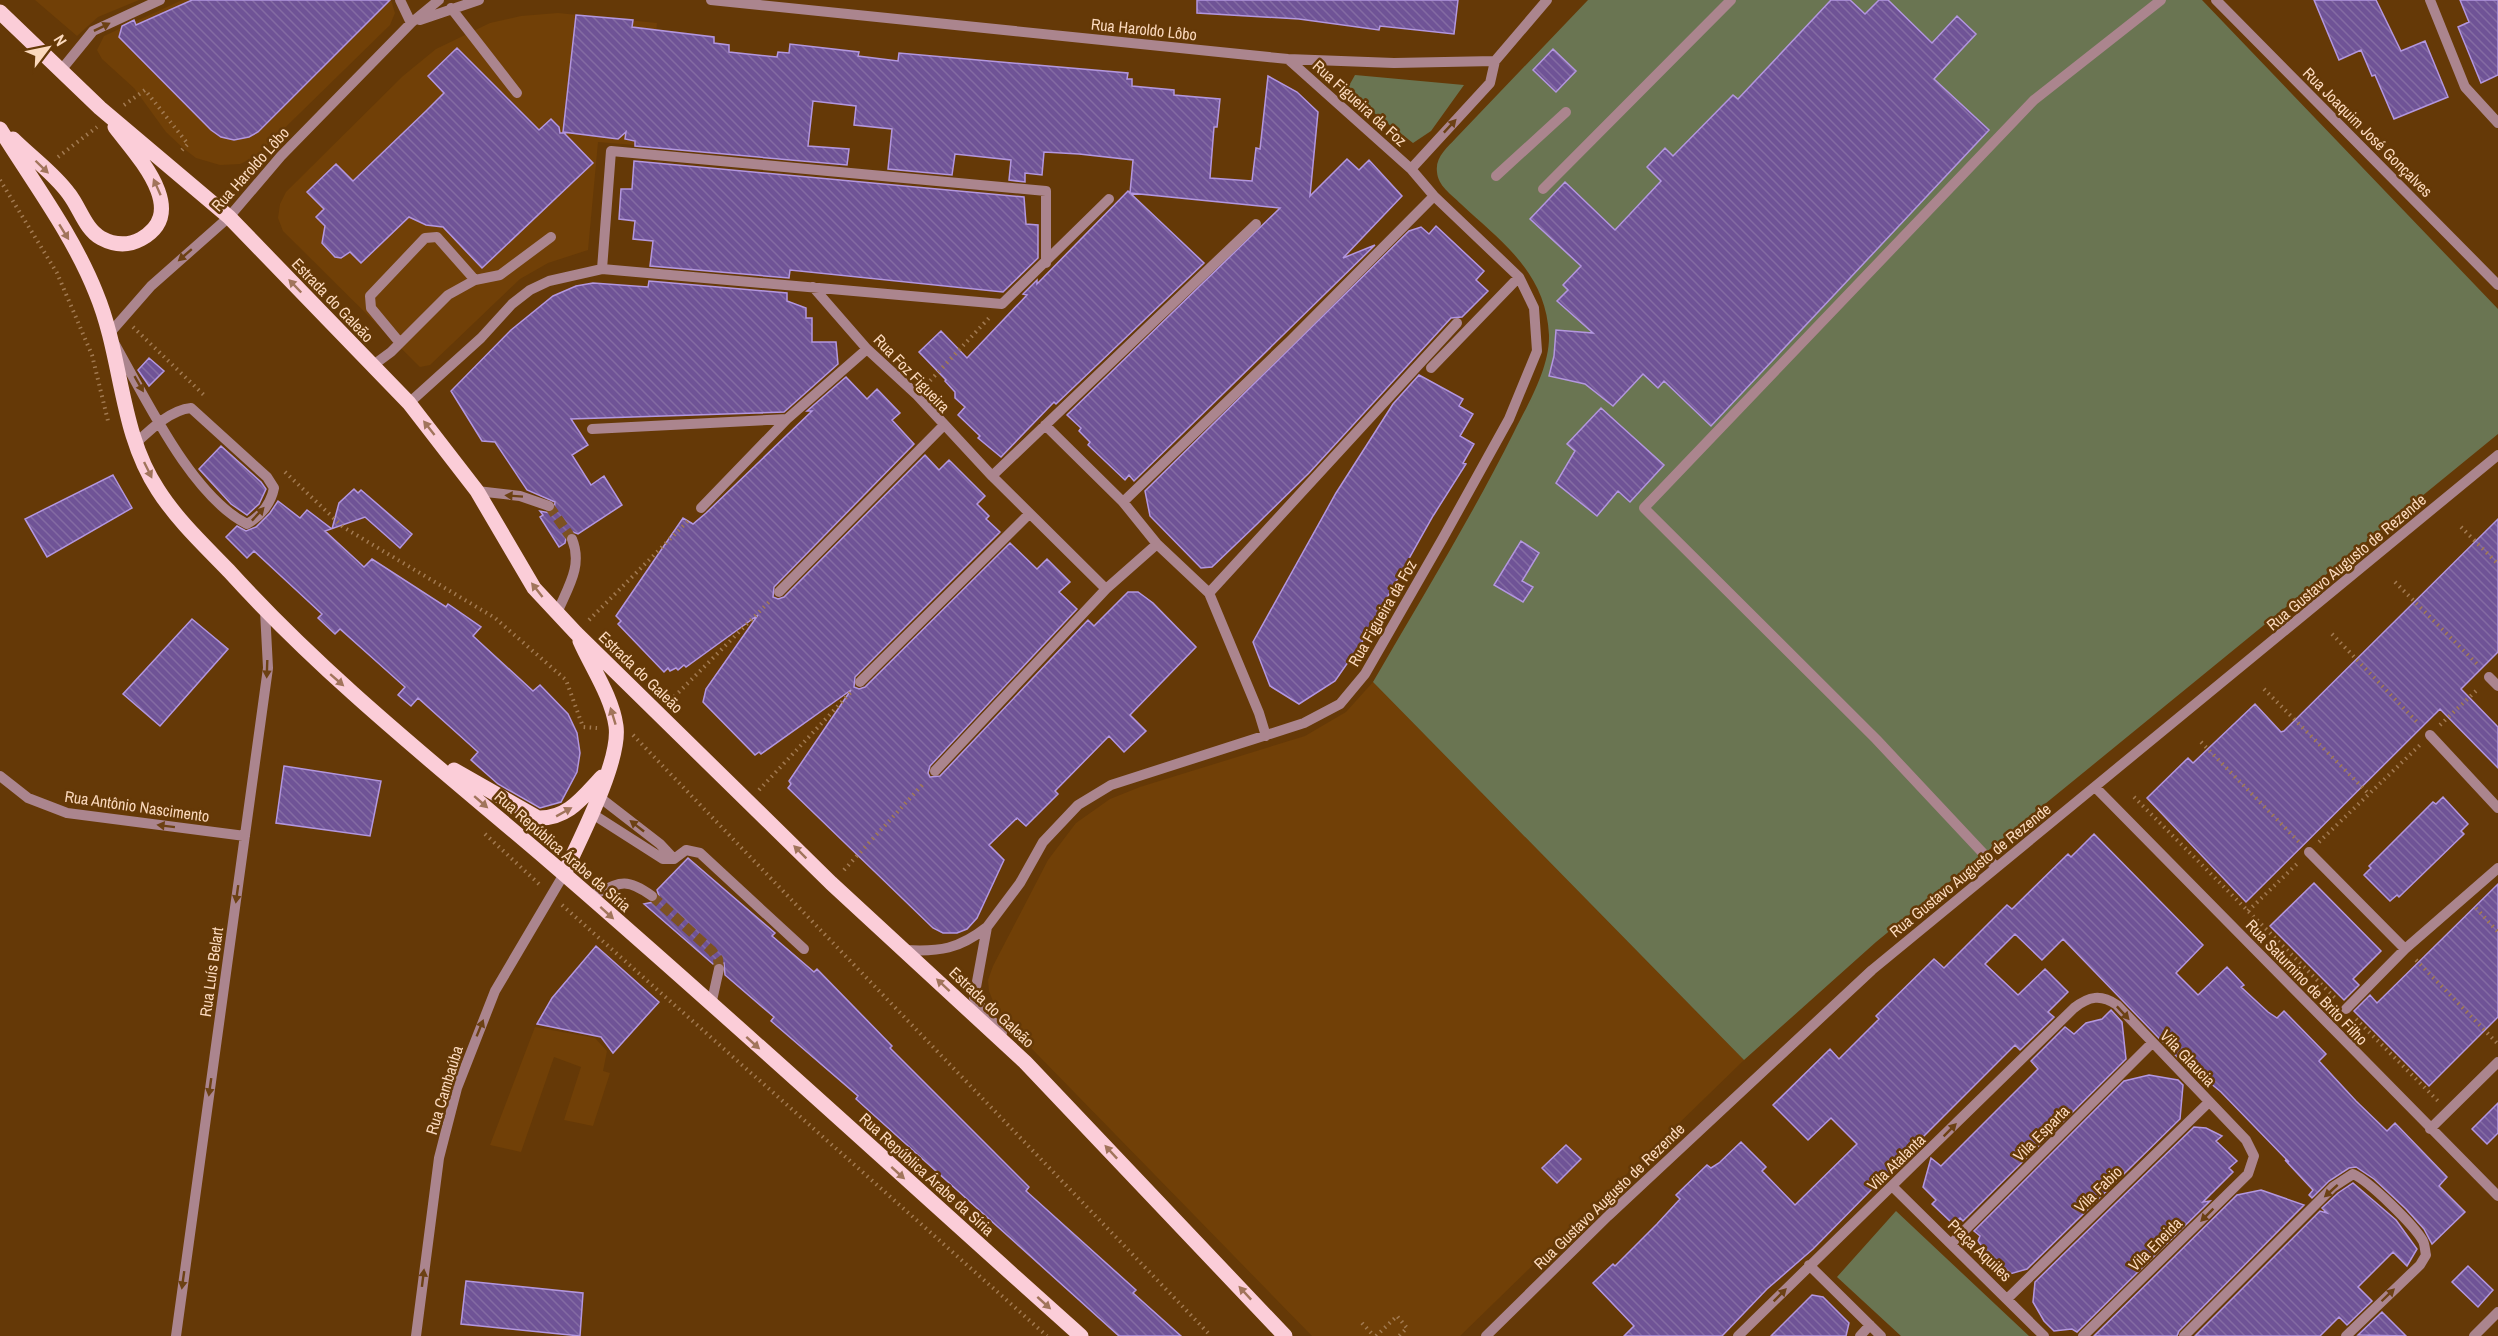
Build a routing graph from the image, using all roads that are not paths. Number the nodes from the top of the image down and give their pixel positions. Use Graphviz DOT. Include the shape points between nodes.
graph roads {
  1 [pos="160,0"];
  2 [pos="400,0"];
  3 [pos="439,0"];
  4 [pos="479,0"];
  5 [pos="711,0"];
  6 [pos="1547,0"];
  7 [pos="1731,0"];
  8 [pos="2161,0"];
  9 [pos="2216,0"];
  10 [pos="2430,0"];
  11 [pos="451,8"];
  12 [pos="0,12"];
  13 [pos="411,23"];
  14 [pos="1288,59"];
  15 [pos="1495,61"];
  16 [pos="62,69"];
  17 [pos="517,93"];
  18 [pos="100,108"];
  19 [pos="1566,112"];
  20 [pos="2498,123"];
  21 [pos="0,128"];
  22 [pos="1411,169"];
  23 [pos="1496,176"];
  24 [pos="1543,189"];
  25 [pos="1434,196"];
  26 [pos="1108,199"];
  27 [pos="229,217"];
  28 [pos="1256,224"];
  29 [pos="551,237"];
  30 [pos="1046,263"];
  31 [pos="602,268"];
  32 [pos="1519,277"];
  33 [pos="475,280"];
  34 [pos="2498,285"];
  35 [pos="813,287"];
  36 [pos="1457,323"];
  37 [pos="109,334"];
  38 [pos="400,343"];
  39 [pos="867,349"];
  40 [pos="372,366"];
  41 [pos="1431,369"];
  42 [pos="410,404"];
  43 [pos="787,419"];
  44 [pos="160,422"];
  45 [pos="1045,425"];
  46 [pos="943,426"];
  47 [pos="592,429"];
  48 [pos="135,444"];
  49 [pos="2498,455"];
  50 [pos="992,476"];
  51 [pos="477,491"];
  52 [pos="1123,502"];
  53 [pos="549,506"];
  54 [pos="701,508"];
  55 [pos="1028,515"];
  56 [pos="572,539"];
  57 [pos="1157,544"];
  58 [pos="1106,589"];
  59 [pos="779,592"];
  60 [pos="1209,593"];
  61 [pos="265,611"];
  62 [pos="557,613"];
  63 [pos="576,633"];
  64 [pos="2489,677"];
  65 [pos="860,682"];
  66 [pos="2498,686"];
  67 [pos="2430,735"];
  68 [pos="1266,736"];
  69 [pos="421,750"];
  70 [pos="935,771"];
  71 [pos="606,772"];
  72 [pos="0,776"];
  73 [pos="2096,788"];
  74 [pos="598,796"];
  75 [pos="2498,808"];
  76 [pos="591,813"];
  77 [pos="245,836"];
  78 [pos="2309,852"];
  79 [pos="674,859"];
  80 [pos="1996,867"];
  81 [pos="2498,868"];
  82 [pos="564,874"];
  83 [pos="652,896"];
  84 [pos="589,897"];
  85 [pos="987,927"];
  86 [pos="804,949"];
  87 [pos="2405,949"];
  88 [pos="905,950"];
  89 [pos="719,969"];
  90 [pos="711,1005"];
  91 [pos="2074,1008"];
  92 [pos="2346,1009"];
  93 [pos="2152,1043"];
  94 [pos="1025,1062"];
  95 [pos="2498,1062"];
  96 [pos="2209,1102"];
  97 [pos="2430,1129"];
  98 [pos="2248,1174"];
  99 [pos="1893,1187"];
  100 [pos="2498,1196"];
  101 [pos="1951,1244"];
  102 [pos="1809,1265"];
  103 [pos="2008,1298"];
  104 [pos="2498,1312"];
  105 [pos="1870,1325"];
  106 [pos="176,1336"];
  107 [pos="416,1336"];
  108 [pos="1081,1336"];
  109 [pos="1285,1336"];
  110 [pos="1486,1336"];
  111 [pos="1738,1336"];
  112 [pos="1860,1336"];
  113 [pos="1881,1336"];
  114 [pos="2044,1336"];
  115 [pos="2083,1336"];
  116 [pos="2184,1336"];
  117 [pos="2346,1336"];
  118 [pos="2474,1336"];
  16 -- 1 [label="street, one-way" via="93,31"];
  2 -- 13 [label="street"];
  3 -- 13 [label="street, Rua Haroldo Lôbo"];
  4 -- 11 [label="street, Rua Haroldo Lôbo"];
  5 -- 14 [label="street, Rua Haroldo Lôbo"];
  6 -- 15 [label="street"];
  7 -- 24 [label="street"];
  8 -- 80 [label="street" via="2034,100 1644,508 1876,738"];
  9 -- 34 [label="street, Rua Joaquim José Gonçalves"];
  10 -- 20 [label="street" via="2466,87"];
  11 -- 13 [label="street, Rua Haroldo Lôbo"];
  11 -- 17 [label="street"];
  12 -- 16 [label="main road, Estrada do Galeão"];
  13 -- 27 [label="street, Rua Haroldo Lôbo" via="281,156"];
  14 -- 15 [label="street, Rua Haroldo Lôbo"];
  14 -- 22 [label="street, Rua Figueira da Foz"];
  22 -- 15 [label="street, Rua Figueira da Foz, one-way" via="1490,83"];
  16 -- 18 [label="main road, Estrada do Galeão"];
  21 -- 18 [label="main road, one-way" via="68,193 91,230 107,241 126,244 152,230 162,201 155,181"];
  18 -- 27 [label="main road, Estrada do Galeão"];
  19 -- 23 [label="street"];
  21 -- 37 [label="main road, one-way" via="81,261"];
  22 -- 25 [label="street, Rua Figueira da Foz"];
  25 -- 32 [label="street, Rua Figueira da Foz"];
  25 -- 52 [label="street"];
  26 -- 30 [label="street"];
  27 -- 37 [label="street, Rua Haroldo Lôbo, one-way" via="179,259"];
  40 -- 27 [label="main road, Estrada do Galeão, one-way"];
  28 -- 45 [label="street"];
  29 -- 33 [label="street" via="500,275"];
  30 -- 31 [label="street" via="1046,191 612,151"];
  30 -- 35 [label="street" via="1002,304"];
  31 -- 35 [label="street"];
  31 -- 42 [label="street" via="549,281 530,291"];
  32 -- 41 [label="street"];
  32 -- 68 [label="street, Rua Figueira da Foz" via="1534,308 1537,351 1509,419 1365,674 1340,704 1304,723"];
  33 -- 38 [label="street" via="448,295"];
  33 -- 38 [label="street" via="437,237 425,238 369,297 371,308"];
  35 -- 39 [label="street, Rua Foz Figueira"];
  36 -- 60 [label="street"];
  37 -- 44 [label="street, one-way"];
  37 -- 48 [label="main road, Rua República Árabe da Síria"];
  38 -- 40 [label="street"];
  39 -- 43 [label="street"];
  39 -- 46 [label="street, Rua Foz Figueira" via="917,395"];
  40 -- 42 [label="main road, Estrada do Galeão"];
  51 -- 42 [label="main road, Estrada do Galeão, one-way"];
  43 -- 47 [label="street"];
  43 -- 54 [label="street"];
  44 -- 44 [label="street, one-way" via="192,475 229,513 247,524 255,520 272,498 274,488 267,477 191,408"];
  44 -- 48 [label="street"];
  45 -- 50 [label="street"];
  45 -- 52 [label="street"];
  46 -- 50 [label="street, Rua Foz Figueira"];
  46 -- 59 [label="street"];
  48 -- 61 [label="main road, Rua República Árabe da Síria, one-way" via="158,491"];
  49 -- 73 [label="street, Rua Gustavo Augusto de Rezende"];
  50 -- 55 [label="street, Rua Foz Figueira"];
  53 -- 51 [label="street, one-way" via="520,496"];
  62 -- 51 [label="main road, Estrada do Galeão, one-way" via="534,588"];
  52 -- 57 [label="street"];
  55 -- 58 [label="street, Rua Foz Figueira"];
  55 -- 65 [label="street"];
  56 -- 62 [label="street" via="577,566"];
  57 -- 58 [label="street"];
  57 -- 60 [label="street"];
  58 -- 70 [label="street"];
  60 -- 68 [label="street"];
  61 -- 69 [label="main road, Rua República Árabe da Síria, one-way" via="333,677"];
  61 -- 77 [label="street, Rua Luís Belart, one-way" via="268,668"];
  62 -- 63 [label="main road, Estrada do Galeão"];
  71 -- 63 [label="main road, one-way" via="616,728"];
  88 -- 63 [label="main road, Estrada do Galeão, one-way" via="831,883"];
  64 -- 66 [label="street"];
  67 -- 75 [label="street"];
  68 -- 85 [label="street, Rua Figueira da Foz" via="1111,785 1078,805 1043,842 1020,883"];
  69 -- 71 [label="main road, one-way" via="538,818 565,814"];
  69 -- 82 [label="main road, Rua República Árabe da Síria, one-way"];
  71 -- 74 [label="main road"];
  77 -- 72 [label="street, Rua Antônio Nascimento, one-way" via="67,813 28,798"];
  73 -- 80 [label="street, Rua Gustavo Augusto de Rezende"];
  73 -- 97 [label="street, Rua Saturnino de Brito Filho"];
  74 -- 76 [label="main road"];
  79 -- 74 [label="street, one-way"];
  76 -- 79 [label="street" via="663,859"];
  76 -- 82 [label="main road"];
  77 -- 106 [label="street, Rua Luís Belart, one-way"];
  78 -- 87 [label="street"];
  79 -- 86 [label="street" via="686,850 700,853"];
  80 -- 110 [label="street, Rua Gustavo Augusto de Rezende" via="1855,986 1608,1216"];
  81 -- 87 [label="street"];
  82 -- 84 [label="main road, Rua República Árabe da Síria"];
  107 -- 82 [label="street, Rua Cambaúba, one-way" via="439,1158 457,1088 495,991"];
  83 -- 84 [label="street" via="635,884 626,883"];
  84 -- 90 [label="main road, Rua República Árabe da Síria, one-way"];
  85 -- 88 [label="street, Rua Figueira da Foz" via="968,942 955,946"];
  85 -- 94 [label="street, Rua Figueira da Foz" via="974,998"];
  87 -- 92 [label="street"];
  94 -- 88 [label="main road, Estrada do Galeão, one-way"];
  89 -- 90 [label="street"];
  90 -- 108 [label="main road, Rua República Árabe da Síria, one-way"];
  91 -- 93 [label="street, Vila Glaucia, one-way" via="2085,999 2108,999"];
  99 -- 91 [label="street, Vila Atalanta, one-way"];
  93 -- 96 [label="street, Vila Glaucia"];
  93 -- 101 [label="street, Vila Esparta"];
  109 -- 94 [label="main road, Estrada do Galeão, one-way"];
  95 -- 97 [label="street"];
  96 -- 98 [label="street, Vila Glaucia" via="2252,1149 2254,1156"];
  96 -- 103 [label="street, Vila Fabio"];
  97 -- 100 [label="street, Rua Saturnino de Brito Filho"];
  98 -- 115 [label="street, Vila Eneida, one-way"];
  99 -- 101 [label="street, Praça Aquiles"];
  99 -- 102 [label="street, Vila Atalanta"];
  101 -- 103 [label="street, Praça Aquiles"];
  102 -- 105 [label="street"];
  111 -- 102 [label="street, Vila Atalanta, one-way"];
  103 -- 114 [label="street, Praça Aquiles"];
  104 -- 118 [label="street"];
  105 -- 112 [label="street"];
  105 -- 113 [label="street"];
  117 -- 116 [label="street, one-way" via="2426,1255 2423,1242 2410,1226 2353,1174 2333,1187"];
}
